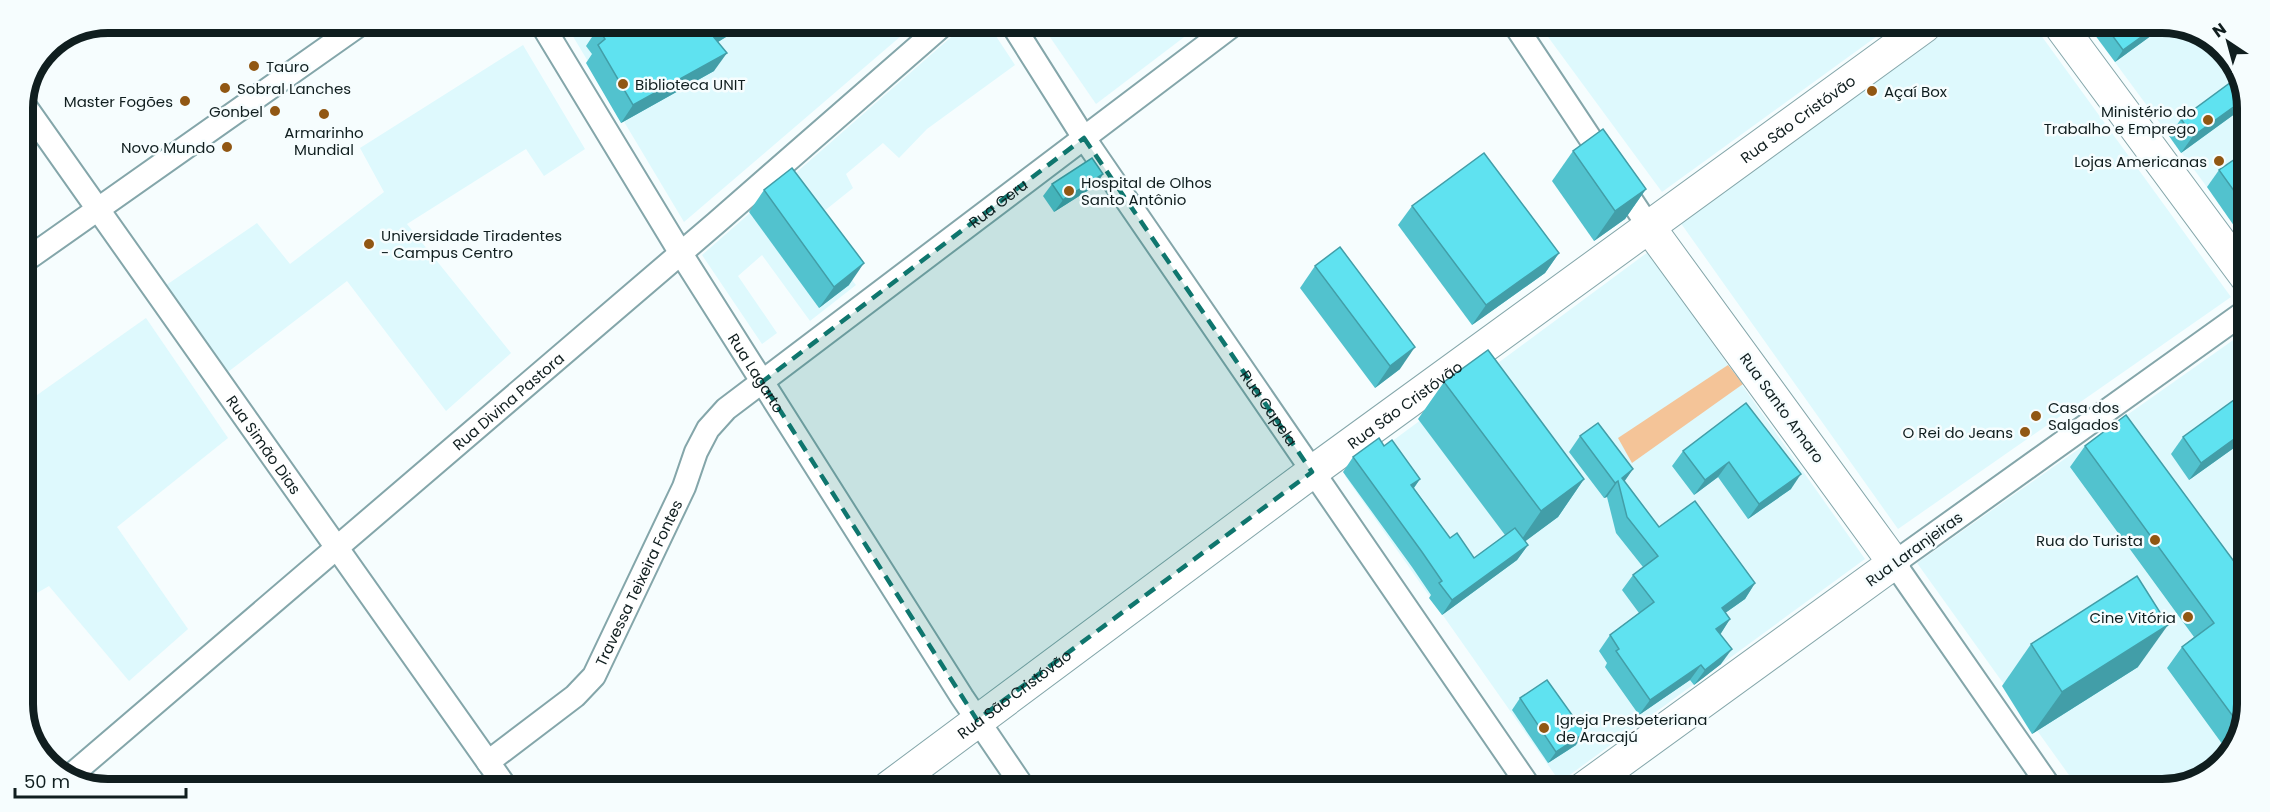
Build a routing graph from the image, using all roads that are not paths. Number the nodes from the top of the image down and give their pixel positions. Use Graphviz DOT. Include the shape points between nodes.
graph roads {
  1 [pos="348,33"];
  2 [pos="547,33"];
  3 [pos="934,33"];
  4 [pos="1018,33"];
  5 [pos="1222,33"];
  6 [pos="1520,33"];
  7 [pos="1915,33"];
  8 [pos="2065,33"];
  9 [pos="33,117"];
  10 [pos="1084,138"];
  11 [pos="99,209"];
  12 [pos="1649,227"];
  13 [pos="680,252"];
  14 [pos="33,255"];
  15 [pos="2237,265"];
  16 [pos="2237,317"];
  17 [pos="762,382"];
  18 [pos="1312,472"];
  19 [pos="336,549"];
  20 [pos="1894,563"];
  21 [pos="977,720"];
  22 [pos="488,762"];
  23 [pos="76,771"];
  24 [pos="500,779"];
  25 [pos="900,779"];
  26 [pos="1018,779"];
  27 [pos="1524,779"];
  28 [pos="1596,779"];
  29 [pos="2044,779"];
  1 -- 11 [label="street"];
  2 -- 13 [label="street, Rua Lagarto"];
  3 -- 13 [label="street, Rua Divina Pastora"];
  4 -- 10 [label="street, Rua Capela"];
  5 -- 10 [label="street, Rua Geru"];
  6 -- 12 [label="street, Rua Santo Amaro"];
  7 -- 12 [label="street, Rua São Cristóvão"];
  8 -- 15 [label="street"];
  9 -- 11 [label="street, Rua Simão Dias"];
  10 -- 17 [label="street, Rua Geru"];
  10 -- 18 [label="street, Rua Capela"];
  11 -- 14 [label="street"];
  11 -- 19 [label="street, Rua Simão Dias"];
  12 -- 18 [label="street, Rua São Cristóvão"];
  12 -- 20 [label="street, Rua Santo Amaro"];
  13 -- 17 [label="street, Rua Lagarto"];
  13 -- 19 [label="street, Rua Divina Pastora"];
  16 -- 20 [label="street, Rua Laranjeiras"];
  17 -- 21 [label="street, Rua Lagarto"];
  17 -- 22 [label="street, Travessa Teixeira Fontes" via="726,409 708,429 594,676 575,696"];
  18 -- 21 [label="street, Rua São Cristóvão"];
  18 -- 27 [label="street, Rua Capela"];
  19 -- 22 [label="street, Rua Simão Dias"];
  19 -- 23 [label="street, Rua Divina Pastora"];
  20 -- 28 [label="street, Rua Laranjeiras"];
  20 -- 29 [label="street, Rua Santo Amaro"];
  21 -- 25 [label="street, Rua São Cristóvão"];
  21 -- 26 [label="street, Rua Lagarto"];
  22 -- 24 [label="street, Rua Simão Dias"];
}
